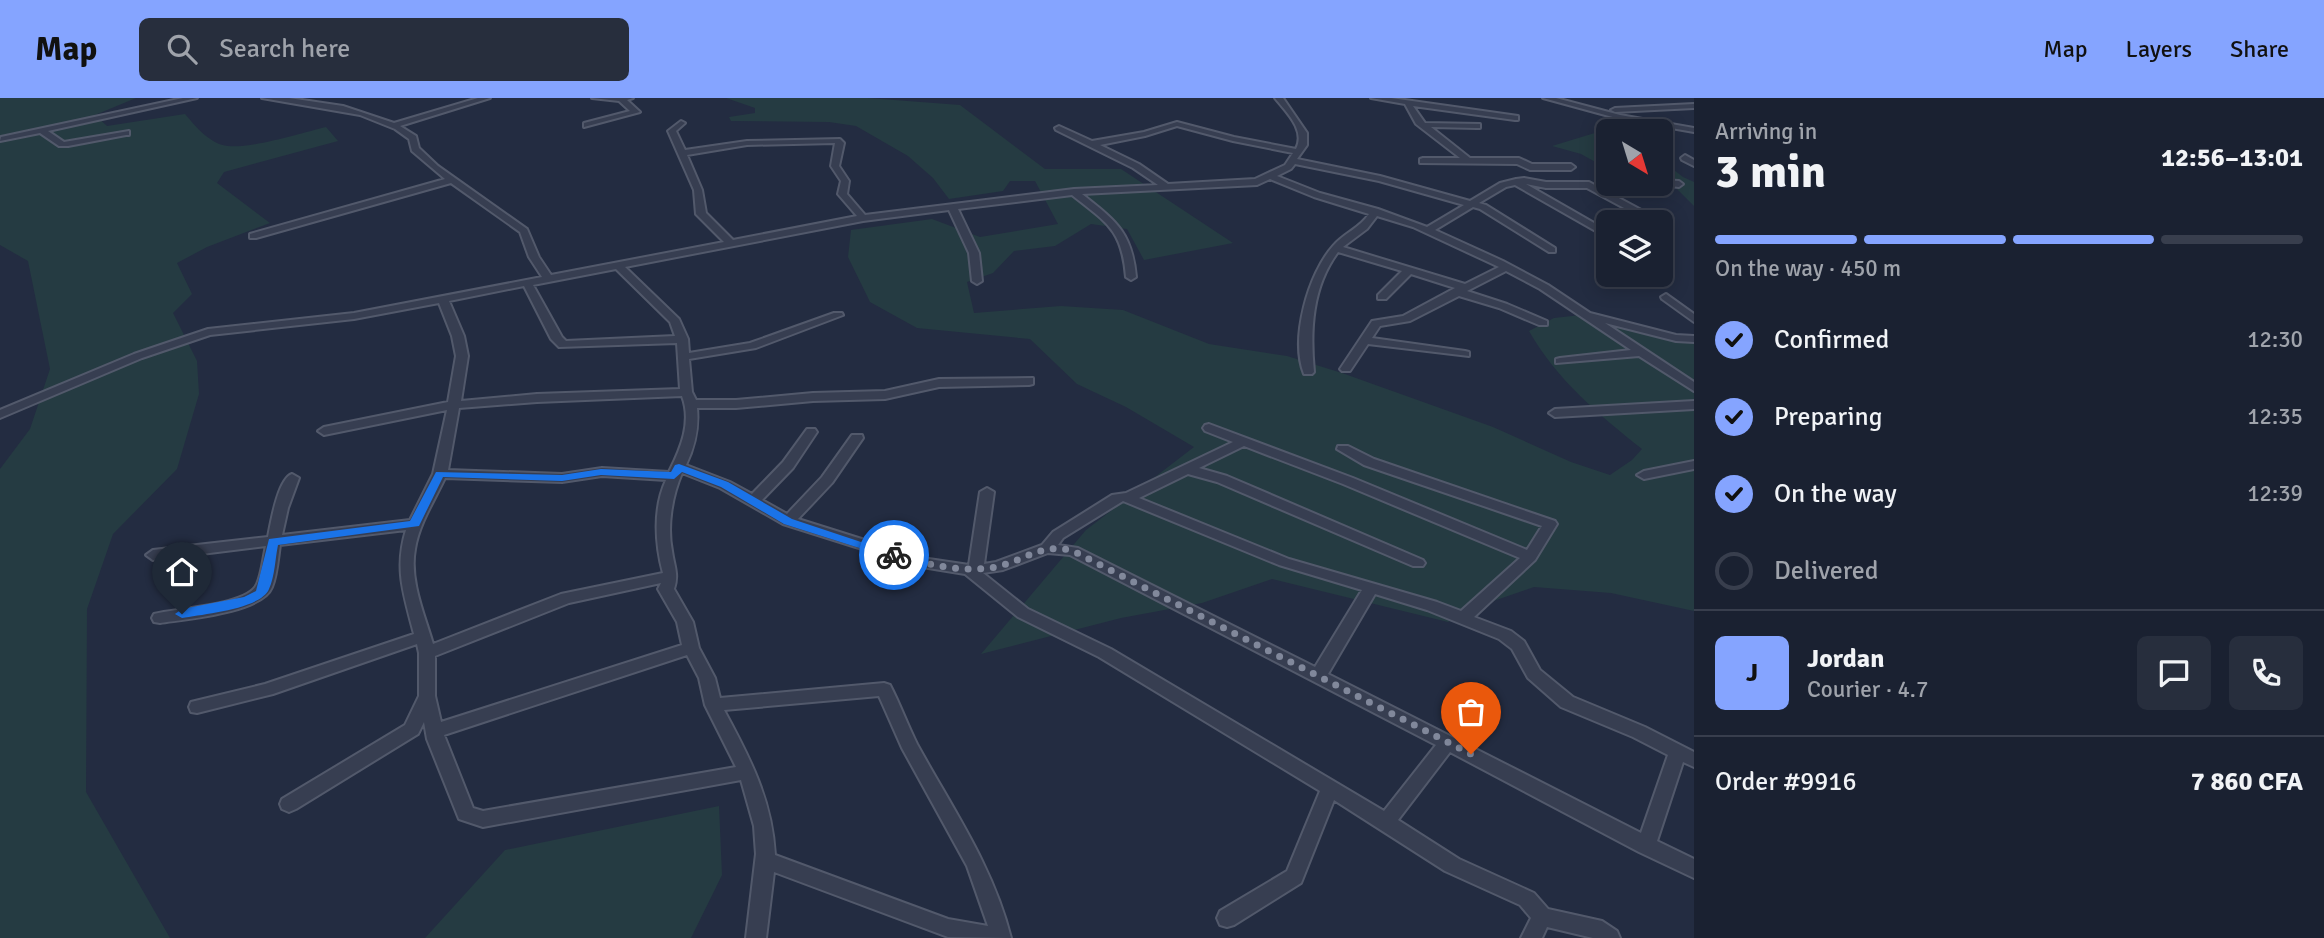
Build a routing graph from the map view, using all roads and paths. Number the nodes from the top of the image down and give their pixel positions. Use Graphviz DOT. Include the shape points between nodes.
graph roads {
  1 [pos="193,98"];
  2 [pos="266,98"];
  3 [pos="486,98"];
  4 [pos="596,98"];
  5 [pos="1279,98"];
  6 [pos="1375,98"];
  7 [pos="1547,98"];
  8 [pos="1675,98"];
  9 [pos="625,99"];
  10 [pos="1408,104"];
  11 [pos="1693,106"];
  12 [pos="1596,111"];
  13 [pos="1515,118"];
  14 [pos="681,123"];
  15 [pos="394,125"];
  16 [pos="587,125"];
  17 [pos="1424,125"];
  18 [pos="1477,126"];
  19 [pos="1059,128"];
  20 [pos="41,130"];
  21 [pos="1694,130"];
  22 [pos="125,133"];
  23 [pos="1,139"];
  24 [pos="1091,144"];
  25 [pos="683,153"];
  26 [pos="1296,157"];
  27 [pos="1685,158"];
  28 [pos="1423,161"];
  29 [pos="1468,161"];
  30 [pos="1694,163"];
  31 [pos="1571,167"];
  32 [pos="1272,177"];
  33 [pos="453,180"];
  34 [pos="1516,182"];
  35 [pos="1596,183"];
  36 [pos="1585,184"];
  37 [pos="1673,184"];
  38 [pos="1679,184"];
  39 [pos="1168,188"];
  40 [pos="1074,192"];
  41 [pos="1470,206"];
  42 [pos="952,207"];
  43 [pos="1634,210"];
  44 [pos="1375,211"];
  45 [pos="863,218"];
  46 [pos="1596,228"];
  47 [pos="1428,230"];
  48 [pos="253,236"];
  49 [pos="730,242"];
  50 [pos="1336,248"];
  51 [pos="1552,250"];
  52 [pos="618,265"];
  53 [pos="1506,267"];
  54 [pos="1409,270"];
  55 [pos="1130,277"];
  56 [pos="549,279"];
  57 [pos="977,281"];
  58 [pos="527,283"];
  59 [pos="1459,290"];
  60 [pos="1382,297"];
  61 [pos="1666,297"];
  62 [pos="443,299"];
  63 [pos="1584,314"];
  64 [pos="838,316"];
  65 [pos="1694,319"];
  66 [pos="1543,323"];
  67 [pos="682,339"];
  68 [pos="1694,339"];
  69 [pos="1365,340"];
  70 [pos="1642,352"];
  71 [pos="1465,354"];
  72 [pos="682,357"];
  73 [pos="1560,361"];
  74 [pos="1346,369"];
  75 [pos="1308,372"];
  76 [pos="1029,381"];
  77 [pos="1694,387"];
  78 [pos="688,398"];
  79 [pos="453,405"];
  80 [pos="1694,405"];
  81 [pos="1555,413"];
  82 [pos="0,414"];
  83 [pos="1209,428"];
  84 [pos="324,431"];
  85 [pos="811,432"];
  86 [pos="857,438"];
  87 [pos="1242,442"];
  88 [pos="1343,449"];
  89 [pos="1694,465"];
  90 [pos="1186,469"];
  91 [pos="677,471"];
  92 [pos="440,474"];
  93 [pos="1644,475"];
  94 [pos="292,478"];
  95 [pos="987,492"];
  96 [pos="1128,498"];
  97 [pos="753,500"];
  98 [pos="788,522"];
  99 [pos="415,524"];
  100 [pos="273,542"];
  101 [pos="1046,548"];
  102 [pos="153,555"];
  103 [pos="1530,557"];
  104 [pos="1418,563"];
  105 [pos="972,570"];
  106 [pos="671,576"];
  107 [pos="1370,589"];
  108 [pos="160,618"];
  109 [pos="1463,618"];
  110 [pos="425,644"];
  111 [pos="691,649"];
  112 [pos="1318,676"];
  113 [pos="427,696"];
  114 [pos="713,705"];
  115 [pos="197,707"];
  116 [pos="435,731"];
  117 [pos="1448,742"];
  118 [pos="1686,757"];
  119 [pos="748,772"];
  120 [pos="1330,788"];
  121 [pos="289,804"];
  122 [pos="1386,822"];
  123 [pos="1646,845"];
  124 [pos="765,860"];
  125 [pos="1694,869"];
  126 [pos="1542,917"];
  127 [pos="1227,918"];
  128 [pos="756,938"];
  129 [pos="1001,938"];
  130 [pos="1531,938"];
  131 [pos="1610,938"];
  1 -- 20 [label="street"];
  2 -- 15 [label="street" via="366,114"];
  3 -- 15 [label="street"];
  4 -- 9 [label="street"];
  5 -- 26 [label="street" via="1303,133"];
  6 -- 10 [label="street"];
  7 -- 12 [label="street"];
  8 -- 11 [label="street"];
  9 -- 16 [label="street" via="636,111"];
  10 -- 13 [label="street"];
  10 -- 17 [label="street"];
  11 -- 12 [label="street"];
  12 -- 21 [label="street"];
  14 -- 25 [label="street" via="672,131"];
  15 -- 33 [label="street"];
  17 -- 18 [label="street"];
  17 -- 29 [label="street"];
  19 -- 24 [label="street"];
  20 -- 22 [label="street" via="62,144"];
  20 -- 23 [label="street"];
  24 -- 26 [label="street" via="1177,124"];
  24 -- 39 [label="street"];
  25 -- 45 [label="street" via="747,143 837,141 835,166 845,181 842,194"];
  25 -- 49 [label="street" via="698,190 701,214"];
  26 -- 32 [label="street"];
  26 -- 41 [label="street"];
  27 -- 30 [label="street"];
  28 -- 29 [label="street"];
  29 -- 31 [label="street"];
  32 -- 39 [label="street" via="1244,185"];
  32 -- 44 [label="street"];
  33 -- 48 [label="street"];
  33 -- 56 [label="street" via="524,231"];
  34 -- 36 [label="street"];
  34 -- 41 [label="street"];
  34 -- 46 [label="street"];
  35 -- 36 [label="street"];
  36 -- 43 [label="street"];
  37 -- 38 [label="street"];
  39 -- 40 [label="street"];
  40 -- 42 [label="street"];
  40 -- 55 [label="street" via="1121,232 1130,255"];
  41 -- 47 [label="street"];
  41 -- 51 [label="street" via="1483,207"];
  42 -- 45 [label="street"];
  42 -- 57 [label="street" via="974,253"];
  44 -- 47 [label="street"];
  44 -- 50 [label="street" via="1369,222"];
  45 -- 49 [label="street"];
  47 -- 53 [label="street"];
  49 -- 52 [label="street"];
  50 -- 54 [label="street"];
  50 -- 75 [label="street" via="1312,289"];
  52 -- 56 [label="street"];
  52 -- 67 [label="street" via="676,321"];
  53 -- 59 [label="street"];
  53 -- 63 [label="street"];
  54 -- 59 [label="street"];
  54 -- 60 [label="street"];
  56 -- 58 [label="street"];
  58 -- 62 [label="street"];
  58 -- 67 [label="street" via="563,345"];
  59 -- 66 [label="street"];
  59 -- 69 [label="street" via="1406,319 1376,323"];
  61 -- 65 [label="street"];
  62 -- 79 [label="street" via="462,356"];
  62 -- 82 [label="street" via="355,316 194,335"];
  63 -- 68 [label="street"];
  63 -- 70 [label="street"];
  64 -- 72 [label="street" via="752,346"];
  67 -- 72 [label="street"];
  69 -- 71 [label="street"];
  69 -- 74 [label="street"];
  70 -- 73 [label="street"];
  70 -- 77 [label="street"];
  72 -- 78 [label="street"];
  76 -- 78 [label="street" via="939,383 885,395 736,404"];
  78 -- 79 [label="street" via="537,398"];
  78 -- 91 [label="street" via="692,424"];
  79 -- 84 [label="street"];
  79 -- 92 [label="street"];
  80 -- 81 [label="street"];
  83 -- 87 [label="street"];
  85 -- 97 [label="street" via="788,465"];
  86 -- 98 [label="street" via="828,480"];
  87 -- 90 [label="street"];
  87 -- 103 [label="street"];
  88 -- 103 [label="street" via="1550,524"];
  89 -- 93 [label="street"];
  90 -- 96 [label="street"];
  90 -- 104 [label="street" via="1222,479"];
  91 -- 92 [label="street" via="601,472 562,478"];
  91 -- 97 [label="street" via="717,481"];
  91 -- 106 [label="street" via="665,505 663,529"];
  92 -- 99 [label="street"];
  94 -- 100 [label="street"];
  95 -- 105 [label="street"];
  96 -- 101 [label="street" via="1116,498 1058,535"];
  96 -- 107 [label="street" via="1284,562"];
  97 -- 98 [label="street"];
  98 -- 105 [label="street" via="921,563"];
  99 -- 100 [label="street"];
  99 -- 110 [label="street" via="407,550 407,580"];
  100 -- 102 [label="street"];
  100 -- 108 [label="street" via="260,594 247,601"];
  101 -- 105 [label="street" via="1005,565"];
  101 -- 112 [label="street" via="1073,551"];
  103 -- 109 [label="street"];
  105 -- 120 [label="street" via="1023,613 1105,653"];
  106 -- 110 [label="street" via="573,595"];
  106 -- 111 [label="street" via="666,589 685,622"];
  107 -- 109 [label="street"];
  107 -- 112 [label="street"];
  109 -- 118 [label="street" via="1513,640 1534,674 1567,702"];
  110 -- 113 [label="street"];
  110 -- 115 [label="street"];
  111 -- 114 [label="street" via="707,678"];
  111 -- 116 [label="street"];
  112 -- 117 [label="street"];
  113 -- 116 [label="street"];
  113 -- 121 [label="street" via="412,729"];
  114 -- 119 [label="street"];
  114 -- 129 [label="street" via="884,689 910,746 966,844 998,919"];
  116 -- 119 [label="street" via="462,806 466,813 483,819"];
  117 -- 122 [label="street"];
  117 -- 123 [label="street"];
  118 -- 123 [label="street"];
  119 -- 124 [label="street" via="763,826"];
  120 -- 122 [label="street"];
  120 -- 127 [label="street" via="1294,877"];
  122 -- 126 [label="street" via="1452,865 1527,898"];
  123 -- 125 [label="street"];
  124 -- 128 [label="street"];
  124 -- 129 [label="street" via="948,928"];
  126 -- 130 [label="street"];
  126 -- 131 [label="street" via="1595,928"];
}
